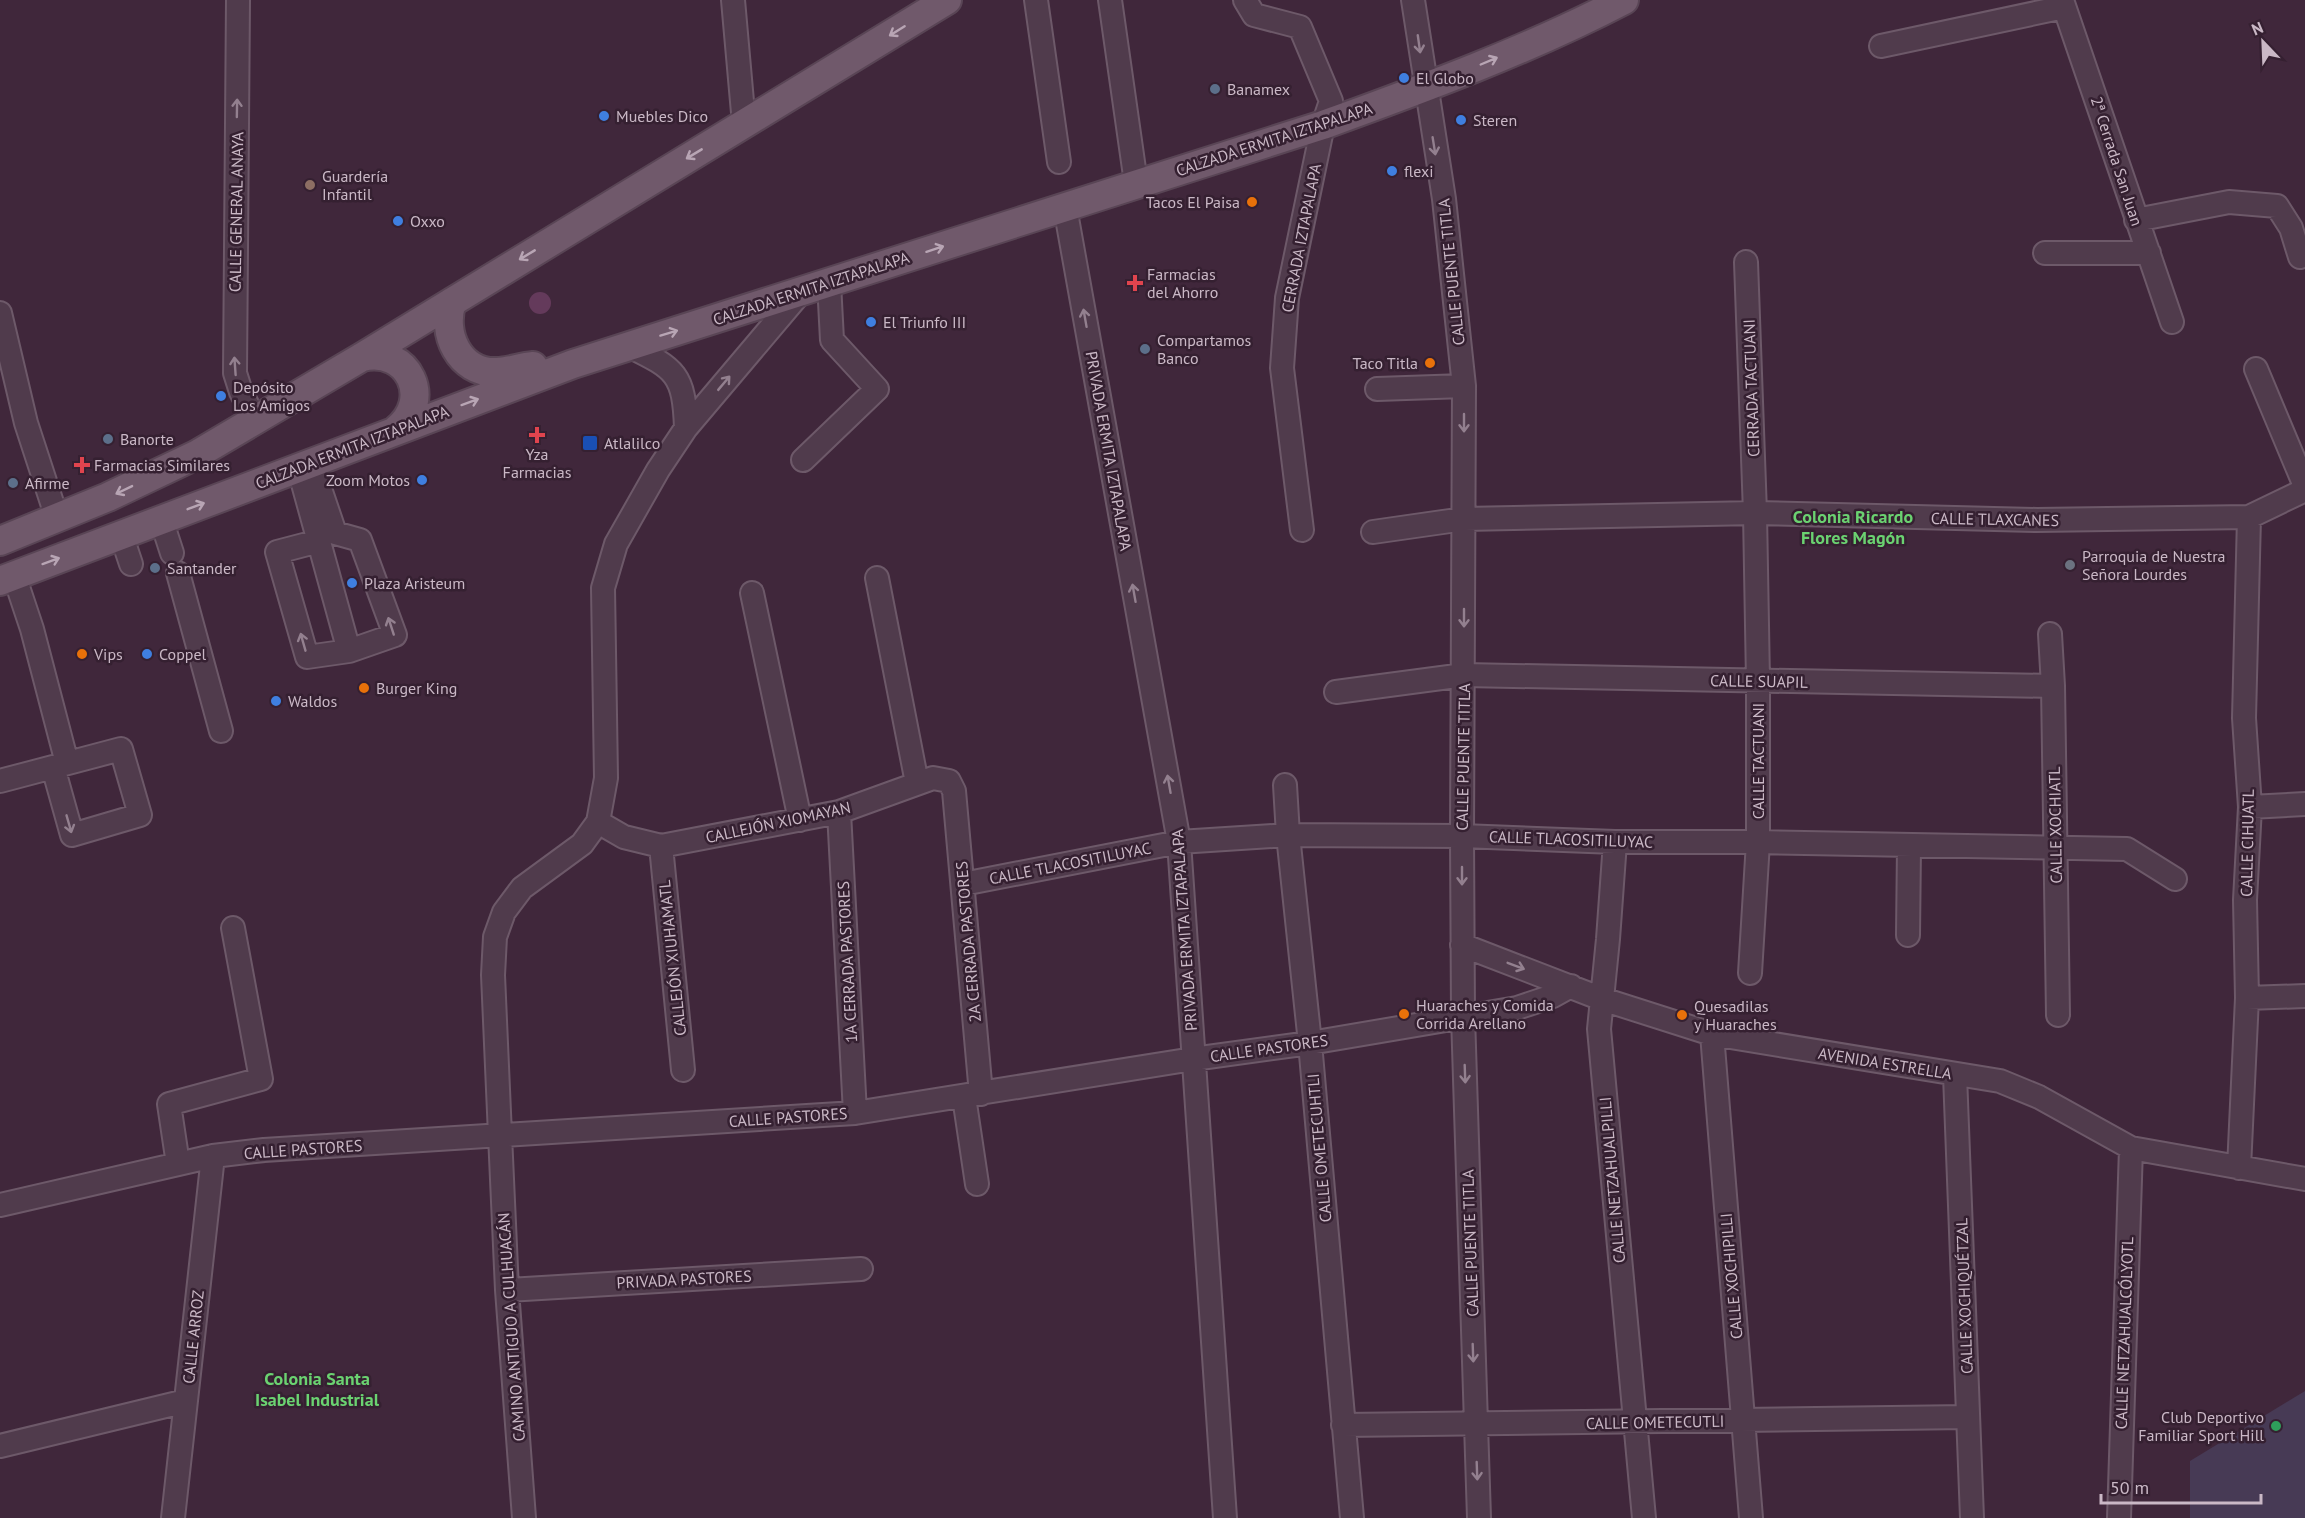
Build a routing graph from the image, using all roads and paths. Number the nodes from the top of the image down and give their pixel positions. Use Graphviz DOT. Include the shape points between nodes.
graph roads {
  1 [pos="238,0"];
  2 [pos="733,0"];
  3 [pos="947,0"];
  4 [pos="1036,0"];
  5 [pos="1110,0"];
  6 [pos="1245,0"];
  7 [pos="1413,0"];
  8 [pos="1624,0"];
  9 [pos="2063,3"];
  10 [pos="1881,46"];
  11 [pos="1425,88"];
  12 [pos="744,124"];
  13 [pos="1323,125"];
  14 [pos="1059,162"];
  15 [pos="1136,183"];
  16 [pos="1065,207"];
  17 [pos="2136,220"];
  18 [pos="2045,253"];
  19 [pos="2149,253"];
  20 [pos="2300,256"];
  21 [pos="1746,262"];
  22 [pos="829,283"];
  23 [pos="801,292"];
  24 [pos="452,302"];
  25 [pos="0,313"];
  26 [pos="2172,322"];
  27 [pos="629,346"];
  28 [pos="362,357"];
  29 [pos="573,364"];
  30 [pos="2256,369"];
  31 [pos="1464,386"];
  32 [pos="1377,389"];
  33 [pos="255,420"];
  34 [pos="686,428"];
  35 [pos="396,430"];
  36 [pos="803,460"];
  37 [pos="304,465"];
  38 [pos="2305,488"];
  39 [pos="1755,513"];
  40 [pos="2249,517"];
  41 [pos="57,518"];
  42 [pos="161,519"];
  43 [pos="1464,519"];
  44 [pos="1302,530"];
  45 [pos="1372,532"];
  46 [pos="121,534"];
  47 [pos="319,541"];
  48 [pos="0,542"];
  49 [pos="131,564"];
  50 [pos="7,578"];
  51 [pos="877,578"];
  52 [pos="752,593"];
  53 [pos="2050,634"];
  54 [pos="349,651"];
  55 [pos="1464,675"];
  56 [pos="1758,681"];
  57 [pos="2053,686"];
  58 [pos="1336,692"];
  59 [pos="221,731"];
  60 [pos="0,781"];
  61 [pos="916,783"];
  62 [pos="1286,785"];
  63 [pos="954,791"];
  64 [pos="2305,804"];
  65 [pos="2250,807"];
  66 [pos="838,812"];
  67 [pos="800,820"];
  68 [pos="598,822"];
  69 [pos="1288,835"];
  70 [pos="1461,836"];
  71 [pos="1179,842"];
  72 [pos="1615,842"];
  73 [pos="1758,842"];
  74 [pos="660,846"];
  75 [pos="1909,846"];
  76 [pos="2056,847"];
  77 [pos="2175,879"];
  78 [pos="963,884"];
  79 [pos="233,928"];
  80 [pos="1908,935"];
  81 [pos="1462,945"];
  82 [pos="1750,974"];
  83 [pos="1571,986"];
  84 [pos="2305,996"];
  85 [pos="2247,998"];
  86 [pos="1602,999"];
  87 [pos="1463,1016"];
  88 [pos="2058,1016"];
  89 [pos="1712,1034"];
  90 [pos="1310,1043"];
  91 [pos="1193,1059"];
  92 [pos="683,1070"];
  93 [pos="1955,1075"];
  94 [pos="972,1095"];
  95 [pos="855,1113"];
  96 [pos="500,1135"];
  97 [pos="2130,1148"];
  98 [pos="213,1156"];
  99 [pos="178,1164"];
  100 [pos="2238,1168"];
  101 [pos="2305,1179"];
  102 [pos="977,1184"];
  103 [pos="0,1205"];
  104 [pos="861,1269"];
  105 [pos="507,1290"];
  106 [pos="186,1401"];
  107 [pos="1967,1417"];
  108 [pos="1743,1420"];
  109 [pos="1634,1422"];
  110 [pos="1476,1424"];
  111 [pos="1343,1425"];
  112 [pos="0,1446"];
  113 [pos="173,1518"];
  114 [pos="524,1518"];
  115 [pos="1225,1518"];
  116 [pos="1352,1518"];
  117 [pos="1479,1518"];
  118 [pos="1644,1518"];
  119 [pos="1750,1518"];
  120 [pos="1972,1518"];
  121 [pos="2119,1518"];
  33 -- 1 [label="street, CALLE GENERAL ANAYA, one-way" via="235,373"];
  2 -- 12 [label="street"];
  3 -- 12 [label="main road, one-way"];
  4 -- 14 [label="street"];
  5 -- 15 [label="street"];
  6 -- 13 [label="street, CERRADA IZTAPALAPA" via="1254,15 1300,27 1330,101"];
  7 -- 11 [label="street, CALLE PUENTE TITLA, one-way"];
  11 -- 8 [label="main road, CALZADA ERMITA IZTAPALAPA, one-way" via="1584,21"];
  9 -- 10 [label="street"];
  9 -- 17 [label="street, 2ª Cerrada San Juan"];
  11 -- 13 [label="main road, CALZADA ERMITA IZTAPALAPA"];
  11 -- 31 [label="street, CALLE PUENTE TITLA, one-way" via="1444,199"];
  12 -- 24 [label="main road, one-way"];
  13 -- 15 [label="main road, CALZADA ERMITA IZTAPALAPA"];
  13 -- 44 [label="street, CERRADA IZTAPALAPA" via="1287,298 1282,368"];
  15 -- 16 [label="main road, CALZADA ERMITA IZTAPALAPA"];
  22 -- 16 [label="main road, CALZADA ERMITA IZTAPALAPA, one-way"];
  71 -- 16 [label="street, PRIVADA ERMITA IZTAPALAPA, one-way"];
  17 -- 19 [label="street, 2ª Cerrada San Juan"];
  17 -- 20 [label="street" via="2229,202 2277,206 2291,228"];
  18 -- 19 [label="street"];
  19 -- 26 [label="street, 2ª Cerrada San Juan"];
  21 -- 39 [label="street, CERRADA TACTUANI"];
  22 -- 23 [label="main road, CALZADA ERMITA IZTAPALAPA"];
  22 -- 36 [label="street" via="832,340 877,389"];
  27 -- 23 [label="main road, CALZADA ERMITA IZTAPALAPA, one-way"];
  34 -- 23 [label="street, one-way"];
  24 -- 28 [label="main road"];
  24 -- 29 [label="main road" via="447,322 452,343 465,361 475,367 497,372"];
  25 -- 41 [label="street" via="26,423"];
  27 -- 29 [label="main road, CALZADA ERMITA IZTAPALAPA"];
  27 -- 34 [label="street" via="663,363 673,373 685,401"];
  28 -- 33 [label="main road"];
  28 -- 35 [label="main road" via="390,358 406,369 411,378 413,406 404,424"];
  35 -- 29 [label="main road, CALZADA ERMITA IZTAPALAPA, one-way"];
  30 -- 38 [label="street"];
  31 -- 32 [label="street"];
  31 -- 43 [label="street, CALLE PUENTE TITLA, one-way"];
  33 -- 41 [label="main road, one-way" via="196,455"];
  34 -- 68 [label="street" via="616,544 603,588 606,778"];
  35 -- 37 [label="main road, CALZADA ERMITA IZTAPALAPA"];
  42 -- 37 [label="main road, CALZADA ERMITA IZTAPALAPA, one-way"];
  37 -- 47 [label="street"];
  54 -- 37 [label="street, one-way" via="395,635 360,540 335,533"];
  38 -- 40 [label="street, CALLE TLAXCANES"];
  39 -- 40 [label="street, CALLE TLAXCANES" via="2037,520"];
  39 -- 43 [label="street, CALLE TLAXCANES"];
  39 -- 56 [label="street, CALLE TACTUANI"];
  40 -- 65 [label="street, CALLE CIHUATL" via="2244,718"];
  41 -- 48 [label="main road"];
  42 -- 46 [label="main road, CALZADA ERMITA IZTAPALAPA"];
  42 -- 59 [label="street" via="175,563 198,681"];
  43 -- 45 [label="street, CALLE TLAXCANES"];
  43 -- 55 [label="street, CALLE PUENTE TITLA, one-way"];
  46 -- 49 [label="street"];
  50 -- 46 [label="main road, CALZADA ERMITA IZTAPALAPA, one-way"];
  47 -- 54 [label="street"];
  54 -- 47 [label="street, one-way" via="307,657 277,552"];
  60 -- 50 [label="street, one-way" via="60,765 32,629"];
  51 -- 61 [label="street"];
  52 -- 67 [label="street"];
  53 -- 57 [label="street, CALLE XOCHIATL"];
  55 -- 56 [label="street, CALLE SUAPIL"];
  55 -- 58 [label="street, CALLE SUAPIL"];
  55 -- 70 [label="street, CALLE PUENTE TITLA"];
  56 -- 57 [label="street, CALLE SUAPIL"];
  56 -- 73 [label="street, CALLE TACTUANI"];
  57 -- 76 [label="street, CALLE XOCHIATL"];
  61 -- 63 [label="street, CALLEJÓN XIOMAYAN" via="933,778 949,782"];
  61 -- 66 [label="street, CALLEJÓN XIOMAYAN"];
  62 -- 69 [label="street, CALLE OMETECUHTLI"];
  63 -- 78 [label="street, 2A CERRADA PASTORES"];
  64 -- 65 [label="street"];
  65 -- 85 [label="street, CALLE CIHUATL" via="2245,900"];
  66 -- 67 [label="street, CALLEJÓN XIOMAYAN"];
  66 -- 95 [label="street, 1A CERRADA PASTORES"];
  67 -- 74 [label="street, CALLEJÓN XIOMAYAN"];
  68 -- 74 [label="street, CALLEJÓN XIOMAYAN" via="624,837"];
  68 -- 96 [label="street, CAMINO ANTIGUO A CULHUACÁN" via="582,844 522,888 504,912 495,937"];
  69 -- 70 [label="street, CALLE TLACOSITILUYAC"];
  69 -- 71 [label="street, CALLE TLACOSITILUYAC"];
  69 -- 90 [label="street, CALLE OMETECUHTLI"];
  70 -- 72 [label="street, CALLE TLACOSITILUYAC"];
  70 -- 81 [label="street, CALLE PUENTE TITLA, one-way"];
  71 -- 78 [label="street, CALLE TLACOSITILUYAC"];
  71 -- 91 [label="street, PRIVADA ERMITA IZTAPALAPA"];
  72 -- 73 [label="street, CALLE TLACOSITILUYAC"];
  72 -- 86 [label="street, CALLE NETZAHUALPILLI"];
  73 -- 75 [label="street, CALLE TLACOSITILUYAC"];
  73 -- 82 [label="street, CALLE TACTUANI"];
  74 -- 92 [label="street, CALLEJÓN XIUHAMATL"];
  75 -- 76 [label="street, CALLE TLACOSITILUYAC"];
  75 -- 80 [label="street"];
  76 -- 77 [label="street, CALLE TLACOSITILUYAC" via="2127,849"];
  76 -- 88 [label="street, CALLE XOCHIATL"];
  78 -- 94 [label="street, 2A CERRADA PASTORES"];
  79 -- 99 [label="street" via="261,1079 169,1104"];
  81 -- 83 [label="street, AVENIDA ESTRELLA, one-way"];
  81 -- 87 [label="street, CALLE PUENTE TITLA"];
  83 -- 86 [label="street, AVENIDA ESTRELLA"];
  83 -- 87 [label="street, CALLE PASTORES" via="1517,1008"];
  84 -- 85 [label="street"];
  85 -- 100 [label="street, CALLE CIHUATL"];
  86 -- 89 [label="street, AVENIDA ESTRELLA"];
  86 -- 109 [label="street, CALLE NETZAHUALPILLI" via="1599,1029"];
  87 -- 90 [label="street, CALLE PASTORES"];
  87 -- 110 [label="street, CALLE PUENTE TITLA, one-way"];
  89 -- 93 [label="street, AVENIDA ESTRELLA"];
  89 -- 108 [label="street, CALLE XOCHIPILLI"];
  90 -- 91 [label="street, CALLE PASTORES"];
  90 -- 111 [label="street, CALLE OMETECUHTLI"];
  91 -- 94 [label="street, CALLE PASTORES"];
  91 -- 115 [label="street, PRIVADA ERMITA IZTAPALAPA"];
  93 -- 97 [label="street, AVENIDA ESTRELLA" via="2001,1081 2039,1097"];
  93 -- 107 [label="street, CALLE XOCHIQUÉTZAL"];
  94 -- 95 [label="street, CALLE PASTORES"];
  94 -- 102 [label="street, 2A CERRADA PASTORES"];
  95 -- 96 [label="street, CALLE PASTORES"];
  96 -- 98 [label="street, CALLE PASTORES"];
  96 -- 105 [label="street, CAMINO ANTIGUO A CULHUACÁN"];
  97 -- 100 [label="street, AVENIDA ESTRELLA"];
  97 -- 121 [label="street, CALLE NETZAHUALCÓLYOTL"];
  98 -- 99 [label="street, CALLE PASTORES"];
  98 -- 106 [label="street, CALLE ARROZ"];
  99 -- 103 [label="street, CALLE PASTORES"];
  100 -- 101 [label="street, AVENIDA ESTRELLA"];
  104 -- 105 [label="street, PRIVADA PASTORES"];
  105 -- 114 [label="street, CAMINO ANTIGUO A CULHUACÁN"];
  106 -- 112 [label="street"];
  106 -- 113 [label="street, CALLE ARROZ"];
  107 -- 108 [label="street, CALLE OMETECUTLI"];
  107 -- 120 [label="street, CALLE XOCHIQUÉTZAL"];
  108 -- 109 [label="street, CALLE OMETECUTLI"];
  108 -- 119 [label="street, CALLE XOCHIPILLI"];
  109 -- 110 [label="street, CALLE OMETECUTLI"];
  109 -- 118 [label="street, CALLE NETZAHUALPILLI"];
  110 -- 111 [label="street, CALLE OMETECUTLI"];
  110 -- 117 [label="street, CALLE PUENTE TITLA, one-way"];
  111 -- 116 [label="street, CALLE OMETECUHTLI"];
}
